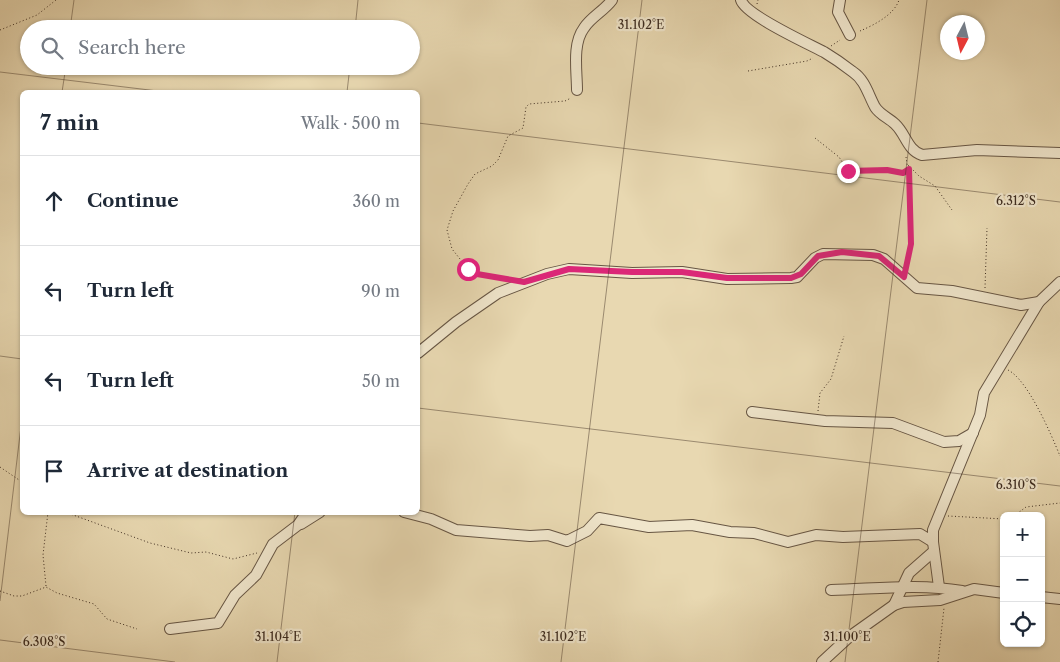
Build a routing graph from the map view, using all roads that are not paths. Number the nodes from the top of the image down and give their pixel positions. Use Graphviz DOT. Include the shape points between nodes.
graph roads {
  1 [pos="612,0"];
  2 [pos="741,0"];
  3 [pos="840,0"];
  4 [pos="850,35"];
  5 [pos="576,90"];
  6 [pos="1060,153"];
  7 [pos="1060,282"];
  8 [pos="1040,302"];
  9 [pos="420,351"];
  10 [pos="752,412"];
  11 [pos="973,433"];
  12 [pos="305,515"];
  13 [pos="315,515"];
  14 [pos="416,515"];
  15 [pos="298,525"];
  16 [pos="933,547"];
  17 [pos="901,587"];
  18 [pos="939,587"];
  19 [pos="831,590"];
  20 [pos="963,592"];
  21 [pos="1000,592"];
  22 [pos="1045,597"];
  23 [pos="1060,599"];
  24 [pos="894,605"];
  25 [pos="170,629"];
  26 [pos="822,662"];
  1 -- 5 [label="street" via="606,9 584,26 580,34"];
  2 -- 6 [label="street" via="745,8 758,17 855,73 864,82 878,111 896,125 916,153 977,150"];
  3 -- 4 [label="street" via="838,12"];
  7 -- 8 [label="street"];
  8 -- 9 [label="street" via="1022,305 952,291 917,288 879,256 842,252 818,256 801,274 791,278 721,278 682,272 569,269 498,293"];
  8 -- 11 [label="street" via="984,393"];
  10 -- 11 [label="street" via="817,420 894,423 944,442 959,441"];
  11 -- 16 [label="street" via="933,530"];
  12 -- 15 [label="street"];
  13 -- 15 [label="street"];
  14 -- 16 [label="street" via="456,530 548,535 568,541 587,531 598,518 649,527 692,525 754,533 788,542 816,536 920,534"];
  15 -- 25 [label="street" via="274,544 256,575 235,595 218,623"];
  16 -- 17 [label="street"];
  16 -- 18 [label="street"];
  17 -- 18 [label="street"];
  17 -- 19 [label="street"];
  17 -- 24 [label="street"];
  18 -- 20 [label="street"];
  20 -- 21 [label="street"];
  20 -- 24 [label="street" via="946,599"];
  22 -- 23 [label="street"];
  24 -- 26 [label="street" via="849,637"];
}
